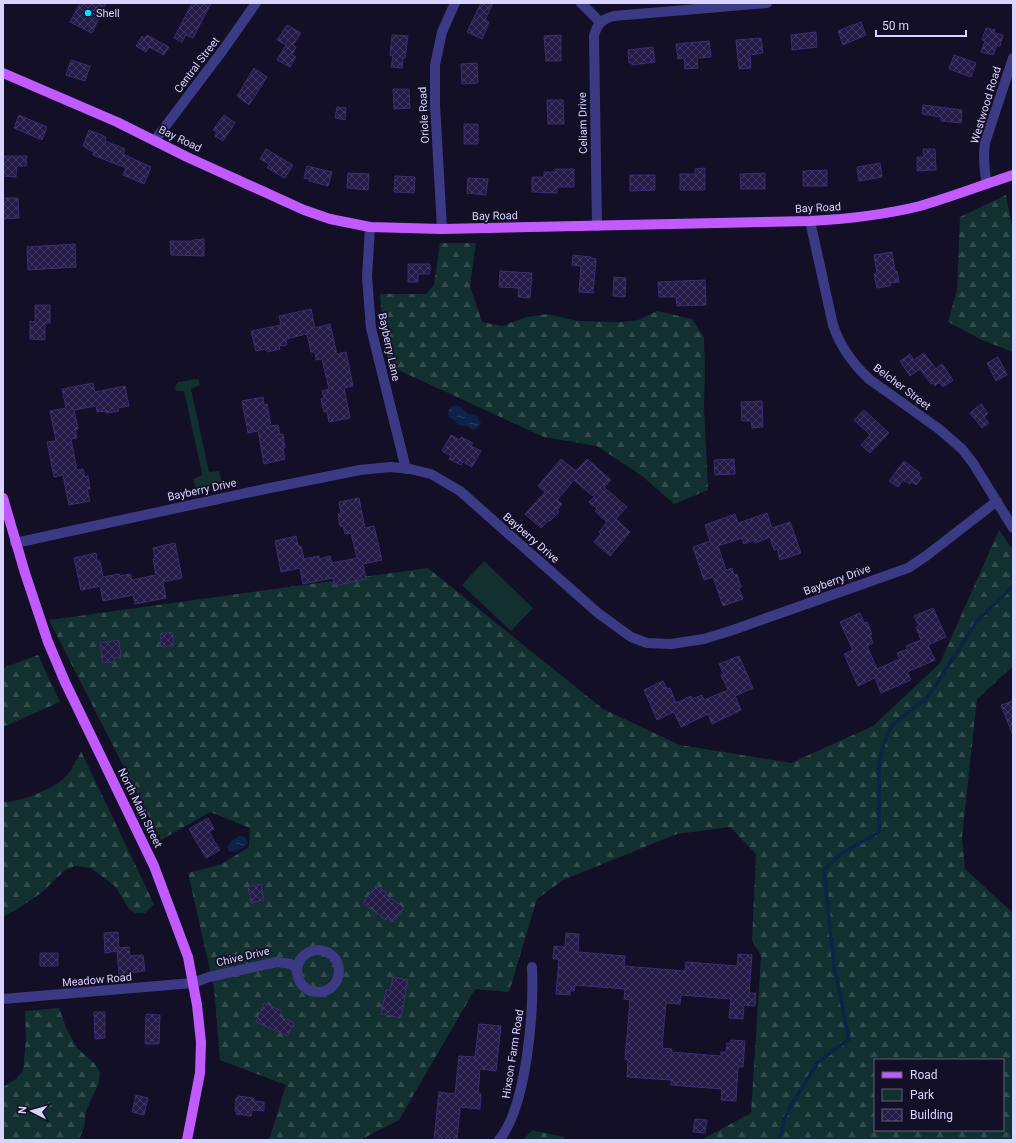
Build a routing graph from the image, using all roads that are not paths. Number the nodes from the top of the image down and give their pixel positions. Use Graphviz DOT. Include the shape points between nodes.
graph roads {
  1 [pos="256,3"];
  2 [pos="455,3"];
  3 [pos="581,3"];
  4 [pos="767,3"];
  5 [pos="600,22"];
  6 [pos="1013,58"];
  7 [pos="3,73"];
  8 [pos="155,140"];
  9 [pos="1013,175"];
  10 [pos="987,184"];
  11 [pos="810,221"];
  12 [pos="597,226"];
  13 [pos="370,227"];
  14 [pos="442,229"];
  15 [pos="406,469"];
  16 [pos="3,498"];
  17 [pos="996,501"];
  18 [pos="1013,528"];
  19 [pos="15,542"];
  20 [pos="532,967"];
  21 [pos="297,969"];
  22 [pos="193,984"];
  23 [pos="3,1000"];
  24 [pos="186,1140"];
  25 [pos="499,1140"];
  1 -- 8 [label="street, Central Street"];
  2 -- 14 [label="street, Oriole Road" via="442,32 435,64"];
  3 -- 5 [label="street"];
  4 -- 5 [label="street" via="614,16"];
  5 -- 12 [label="street, Celiam Drive" via="594,36"];
  6 -- 10 [label="street, Westwood Road" via="985,143 983,156"];
  7 -- 8 [label="main road, Bay Road"];
  8 -- 13 [label="main road, Bay Road" via="304,210 330,219"];
  9 -- 10 [label="main road, Bay Road"];
  10 -- 11 [label="main road, Bay Road" via="912,208 859,217"];
  11 -- 12 [label="main road, Bay Road"];
  11 -- 17 [label="street, Belcher Street" via="833,325 846,352 869,379 962,450 973,462"];
  12 -- 14 [label="main road, Bay Road"];
  13 -- 14 [label="main road, Bay Road"];
  13 -- 15 [label="street, Bayberry Lane" via="367,277 371,328"];
  15 -- 17 [label="street, Bayberry Drive" via="430,474 454,488 614,626 634,639 658,644 686,642 713,636 908,568"];
  15 -- 19 [label="street, Bayberry Drive" via="390,467 360,470"];
  16 -- 19 [label="main road, North Main Street"];
  17 -- 18 [label="street, Belcher Street"];
  19 -- 22 [label="main road, North Main Street" via="59,668 154,866 188,957"];
  20 -- 25 [label="street, Hixson Farm Road" via="532,1010 524,1074 515,1112 510,1125"];
  21 -- 21 [label="street" via="297,975 304,987 322,992 333,987 340,968 328,952 315,950 308,952 299,962"];
  21 -- 22 [label="street, Chive Drive" via="291,964 277,962 209,977"];
  22 -- 23 [label="street, Meadow Road"];
  22 -- 24 [label="main road, North Main Street" via="201,1042 200,1073"];
}
